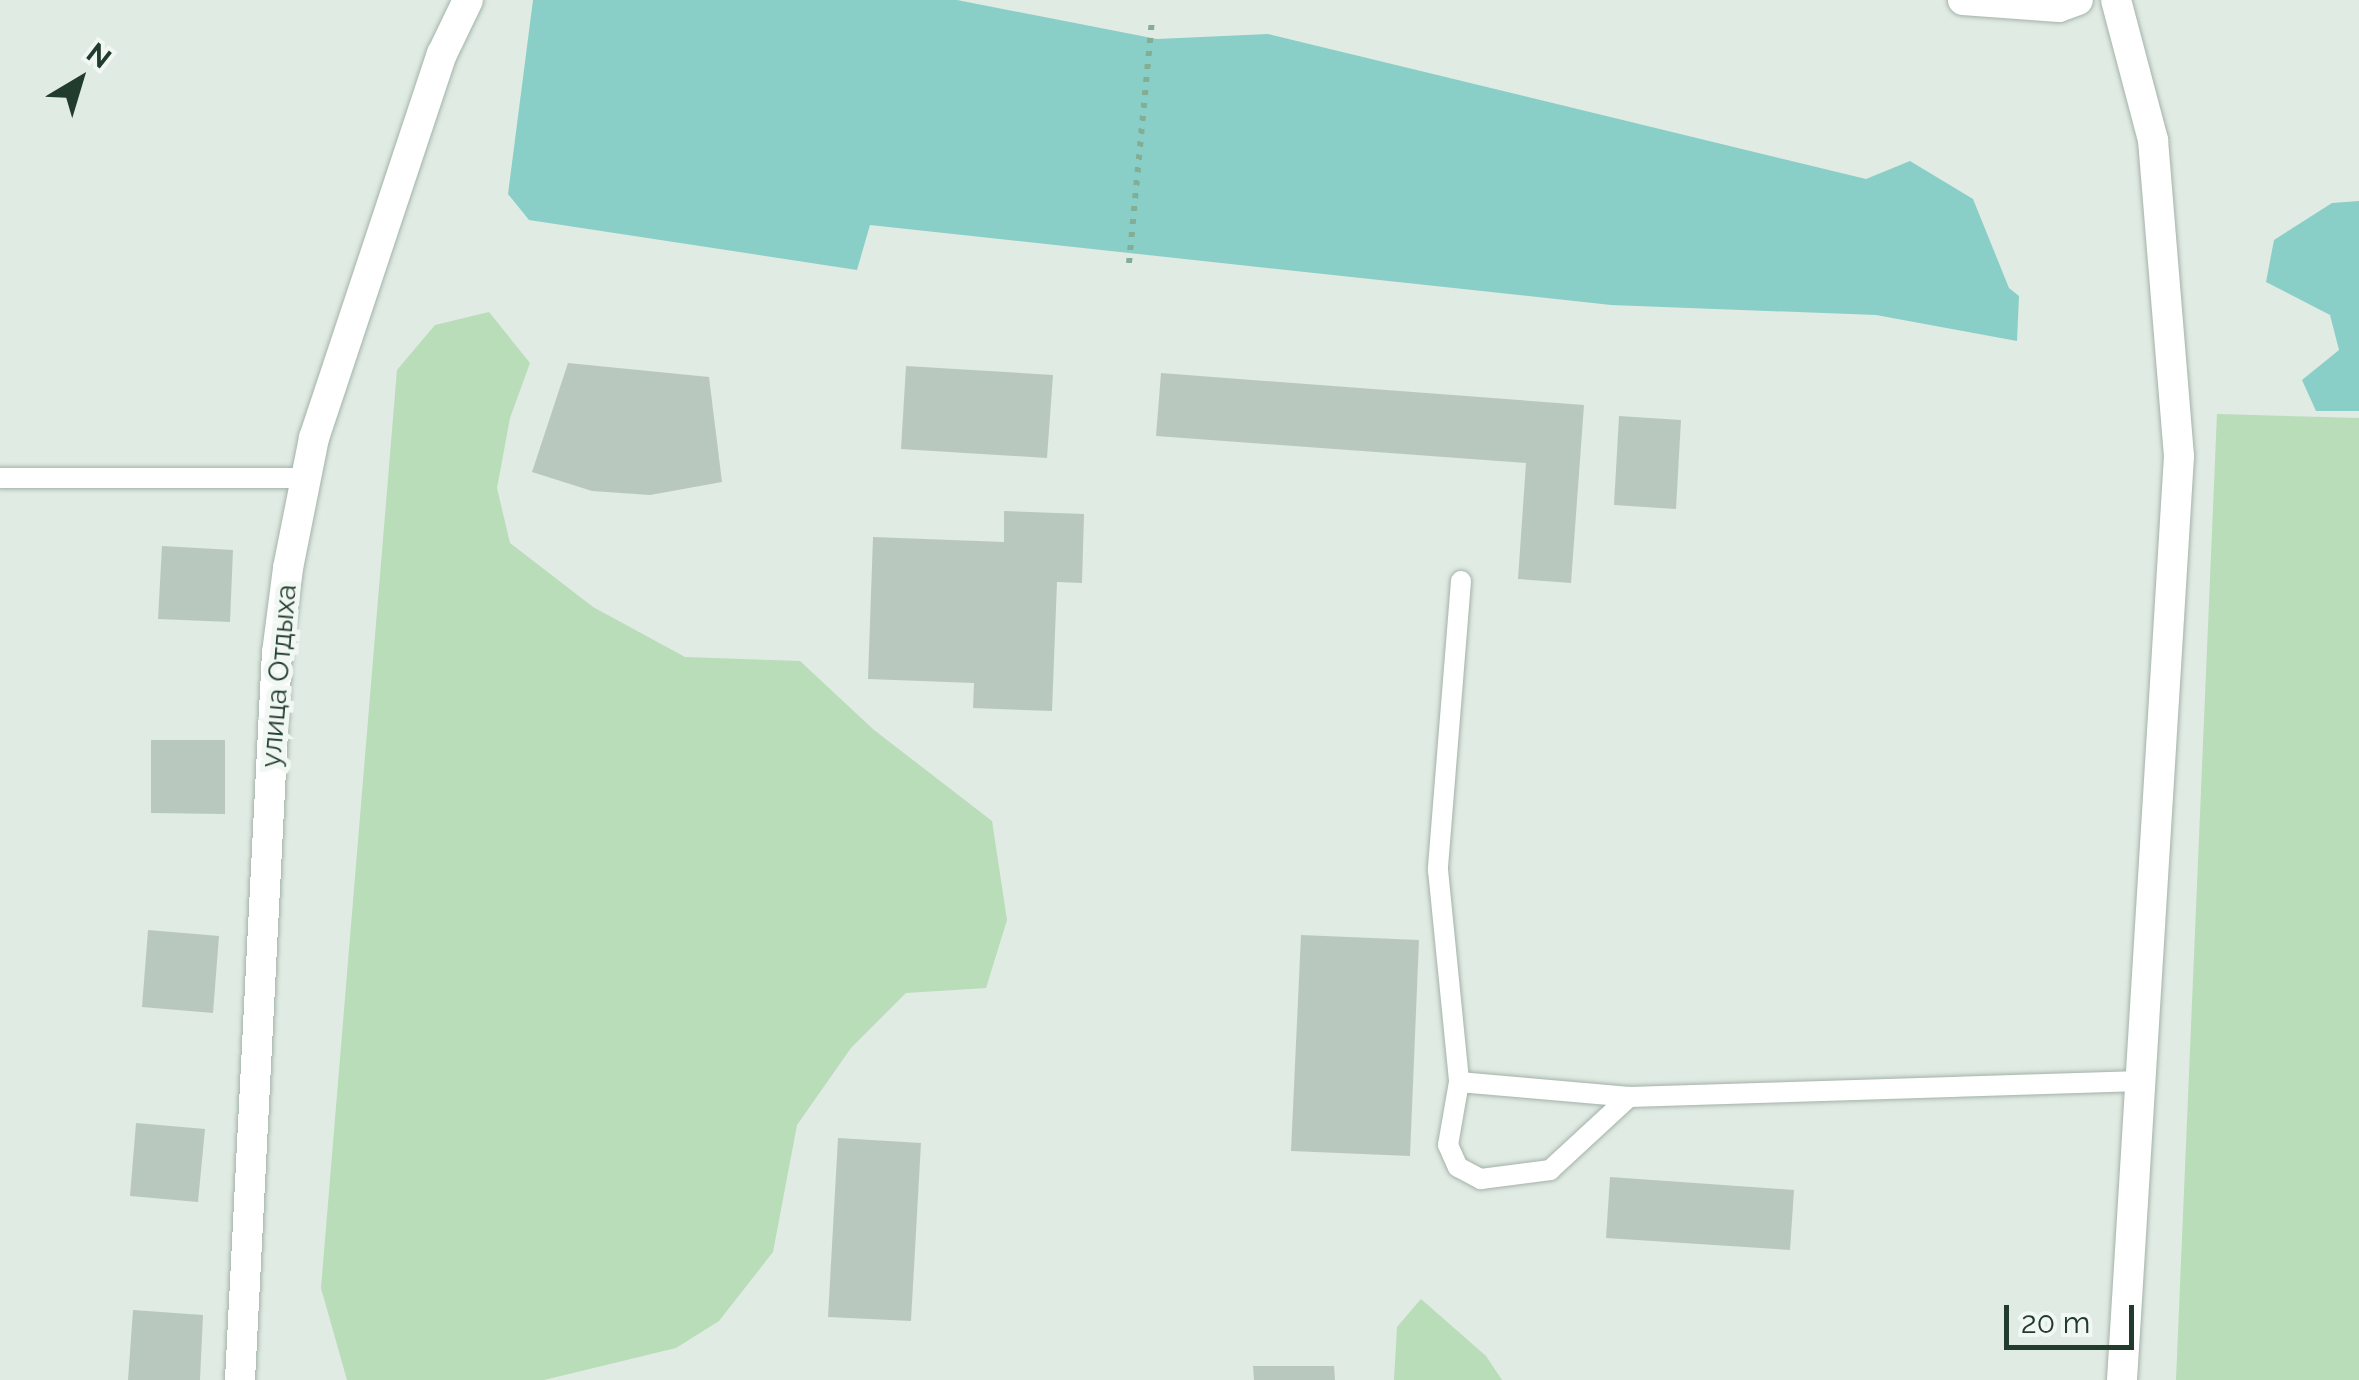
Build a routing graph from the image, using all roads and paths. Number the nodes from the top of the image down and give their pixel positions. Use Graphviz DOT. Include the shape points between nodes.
graph roads {
  1 [pos="468,0"];
  2 [pos="1962,0"];
  3 [pos="2078,0"];
  4 [pos="2116,0"];
  5 [pos="1152,20"];
  6 [pos="1129,263"];
  7 [pos="0,478"];
  8 [pos="306,478"];
  9 [pos="1461,582"];
  10 [pos="1459,1082"];
  11 [pos="2140,1082"];
  12 [pos="1629,1096"];
  13 [pos="240,1380"];
  14 [pos="2122,1380"];
  1 -- 8 [label="street, улица Отдыха" via="442,54"];
  2 -- 3 [label="street" via="2059,7"];
  4 -- 11 [label="street" via="2153,140 2179,456"];
  5 -- 6 [label="path"];
  7 -- 8 [label="lane"];
  8 -- 13 [label="street, улица Отдыха" via="277,653"];
  9 -- 10 [label="lane" via="1438,870"];
  10 -- 12 [label="lane"];
  10 -- 12 [label="lane" via="1448,1145 1458,1167 1481,1179 1550,1170"];
  11 -- 12 [label="lane"];
  11 -- 14 [label="street"];
}
